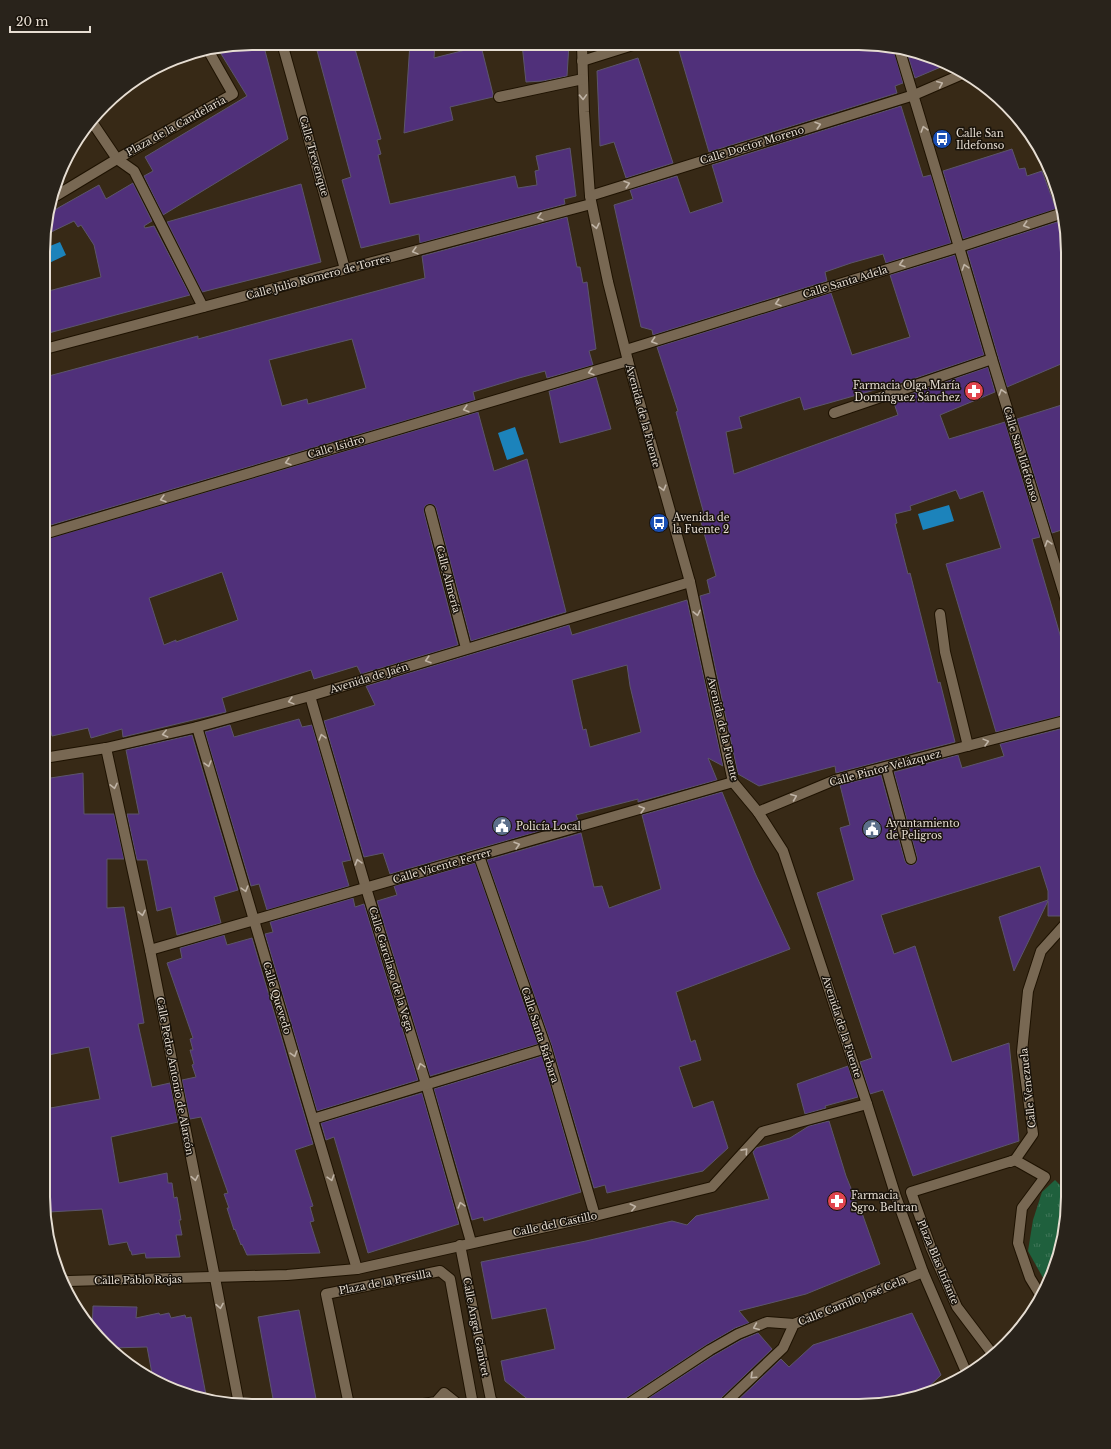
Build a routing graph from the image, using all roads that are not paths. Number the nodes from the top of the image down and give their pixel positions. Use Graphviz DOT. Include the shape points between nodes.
graph roads {
  1 [pos="284,50"];
  2 [pos="582,50"];
  3 [pos="617,50"];
  4 [pos="211,55"];
  5 [pos="901,55"];
  6 [pos="582,61"];
  7 [pos="958,76"];
  8 [pos="583,79"];
  9 [pos="914,95"];
  10 [pos="499,97"];
  11 [pos="95,126"];
  12 [pos="117,159"];
  13 [pos="59,194"];
  14 [pos="590,200"];
  15 [pos="1057,215"];
  16 [pos="959,247"];
  17 [pos="345,269"];
  18 [pos="203,307"];
  19 [pos="50,348"];
  20 [pos="626,350"];
  21 [pos="992,359"];
  22 [pos="628,361"];
  23 [pos="834,413"];
  24 [pos="430,510"];
  25 [pos="50,532"];
  26 [pos="690,582"];
  27 [pos="1061,584"];
  28 [pos="940,614"];
  29 [pos="466,648"];
  30 [pos="310,696"];
  31 [pos="1061,722"];
  32 [pos="197,727"];
  33 [pos="968,746"];
  34 [pos="106,748"];
  35 [pos="50,757"];
  36 [pos="886,767"];
  37 [pos="733,782"];
  38 [pos="758,812"];
  39 [pos="479,856"];
  40 [pos="911,859"];
  41 [pos="366,888"];
  42 [pos="254,920"];
  43 [pos="1061,929"];
  44 [pos="150,950"];
  45 [pos="546,1048"];
  46 [pos="426,1084"];
  47 [pos="867,1104"];
  48 [pos="313,1119"];
  49 [pos="1015,1160"];
  50 [pos="911,1192"];
  51 [pos="896,1197"];
  52 [pos="595,1216"];
  53 [pos="471,1242"];
  54 [pos="460,1246"];
  55 [pos="357,1268"];
  56 [pos="923,1272"];
  57 [pos="215,1278"];
  58 [pos="68,1281"];
  59 [pos="1038,1291"];
  60 [pos="794,1324"];
  61 [pos="990,1351"];
  62 [pos="964,1369"];
  63 [pos="238,1399"];
  64 [pos="348,1399"];
  65 [pos="439,1399"];
  66 [pos="452,1399"];
  67 [pos="472,1399"];
  68 [pos="491,1399"];
  69 [pos="636,1399"];
  70 [pos="729,1399"];
  1 -- 17 [label="street, Calle Trevenque"];
  2 -- 6 [label="street, Avenida de la Fuente"];
  3 -- 6 [label="street"];
  4 -- 12 [label="street, Plaza de la Candelaria" via="233,94"];
  5 -- 9 [label="street, Calle San Ildefonso"];
  6 -- 8 [label="street, Avenida de la Fuente"];
  9 -- 7 [label="street, Calle Doctor Moreno, one-way"];
  8 -- 10 [label="street"];
  8 -- 14 [label="street, Avenida de la Fuente, one-way"];
  14 -- 9 [label="street, Calle Doctor Moreno, one-way"];
  16 -- 9 [label="street, Calle San Ildefonso, one-way"];
  11 -- 12 [label="street, Plaza de la Candelaria"];
  12 -- 13 [label="street, Plaza de la Candelaria"];
  12 -- 18 [label="street" via="134,171"];
  14 -- 17 [label="street, Calle Julio Romero de Torres, one-way"];
  14 -- 20 [label="street, Avenida de la Fuente, one-way"];
  15 -- 16 [label="street, Calle Santa Adela, one-way"];
  16 -- 20 [label="street, Calle Santa Adela, one-way"];
  21 -- 16 [label="street, Calle San Ildefonso, one-way"];
  17 -- 18 [label="street, Calle Julio Romero de Torres"];
  18 -- 19 [label="street, Calle Julio Romero de Torres"];
  20 -- 22 [label="street, Avenida de la Fuente"];
  21 -- 23 [label="street"];
  27 -- 21 [label="street, Calle San Ildefonso, one-way"];
  22 -- 25 [label="street, Calle Isidro, one-way"];
  22 -- 26 [label="street, Avenida de la Fuente, one-way"];
  24 -- 29 [label="street, Calle Almería"];
  26 -- 29 [label="street, Avenida de Jaén"];
  26 -- 37 [label="street, Avenida de la Fuente, one-way"];
  28 -- 33 [label="street" via="945,652"];
  29 -- 30 [label="street, Avenida de Jaén, one-way"];
  30 -- 32 [label="street, Avenida de Jaén, one-way"];
  41 -- 30 [label="street, Calle Garcilaso de la Vega, one-way"];
  33 -- 31 [label="street, Calle Pintor Velázquez, one-way"];
  32 -- 34 [label="street, Avenida de Jaén, one-way"];
  32 -- 42 [label="street, Calle Quevedo, one-way"];
  33 -- 36 [label="street, Calle Pintor Velázquez"];
  34 -- 35 [label="street, Avenida de Jaén"];
  34 -- 44 [label="street, Calle Pedro Antonio de Alarcón, one-way"];
  38 -- 36 [label="street, Calle Pintor Velázquez, one-way" via="835,780"];
  36 -- 40 [label="street"];
  37 -- 38 [label="street, Avenida de la Fuente"];
  39 -- 37 [label="street, Calle Vicente Ferrer, one-way"];
  38 -- 47 [label="street, Avenida de la Fuente" via="783,851"];
  39 -- 41 [label="street, Calle Vicente Ferrer"];
  39 -- 45 [label="street, Calle Santa Bárbara"];
  41 -- 42 [label="street, Calle Vicente Ferrer"];
  46 -- 41 [label="street, Calle Garcilaso de la Vega, one-way"];
  42 -- 44 [label="street, Calle Vicente Ferrer"];
  42 -- 48 [label="street, Calle Quevedo, one-way"];
  43 -- 49 [label="street, Calle Venezuela" via="1041,950 1028,991 1022,1052 1033,1134"];
  44 -- 57 [label="street, Calle Pedro Antonio de Alarcón, one-way"];
  45 -- 46 [label="street"];
  45 -- 52 [label="street, Calle Santa Bárbara"];
  46 -- 48 [label="street"];
  53 -- 46 [label="street, Calle Garcilaso de la Vega, one-way"];
  47 -- 51 [label="street, Avenida de la Fuente"];
  52 -- 47 [label="street, Calle del Castillo, one-way" via="712,1188 762,1132"];
  48 -- 55 [label="street, Calle Quevedo, one-way"];
  49 -- 50 [label="street"];
  49 -- 59 [label="street" via="1045,1177 1022,1208 1018,1243 1030,1278"];
  50 -- 51 [label="street"];
  50 -- 61 [label="street, Plaza Blas Infante" via="931,1248 957,1307"];
  51 -- 56 [label="street, Avenida de la Fuente"];
  52 -- 53 [label="street, Calle del Castillo"];
  53 -- 54 [label="street, Calle del Castillo"];
  54 -- 55 [label="street, Calle del Castillo"];
  54 -- 68 [label="street, Calle Angel Ganivet"];
  55 -- 57 [label="street, Calle del Castillo" via="287,1275"];
  56 -- 60 [label="street, Calle Camilo José Cela"];
  56 -- 62 [label="street, Avenida de la Fuente"];
  57 -- 58 [label="street, Calle Pablo Rojas"];
  57 -- 63 [label="street, Calle Pedro Antonio de Alarcón, one-way"];
  60 -- 69 [label="street, one-way" via="767,1322 738,1334"];
  60 -- 70 [label="street, Calle Camilo José Cela, one-way" via="783,1348"];
  64 -- 67 [label="street, Plaza de la Presilla" via="326,1294 440,1271 450,1279"];
  65 -- 66 [label="street" via="444,1393"];
}
